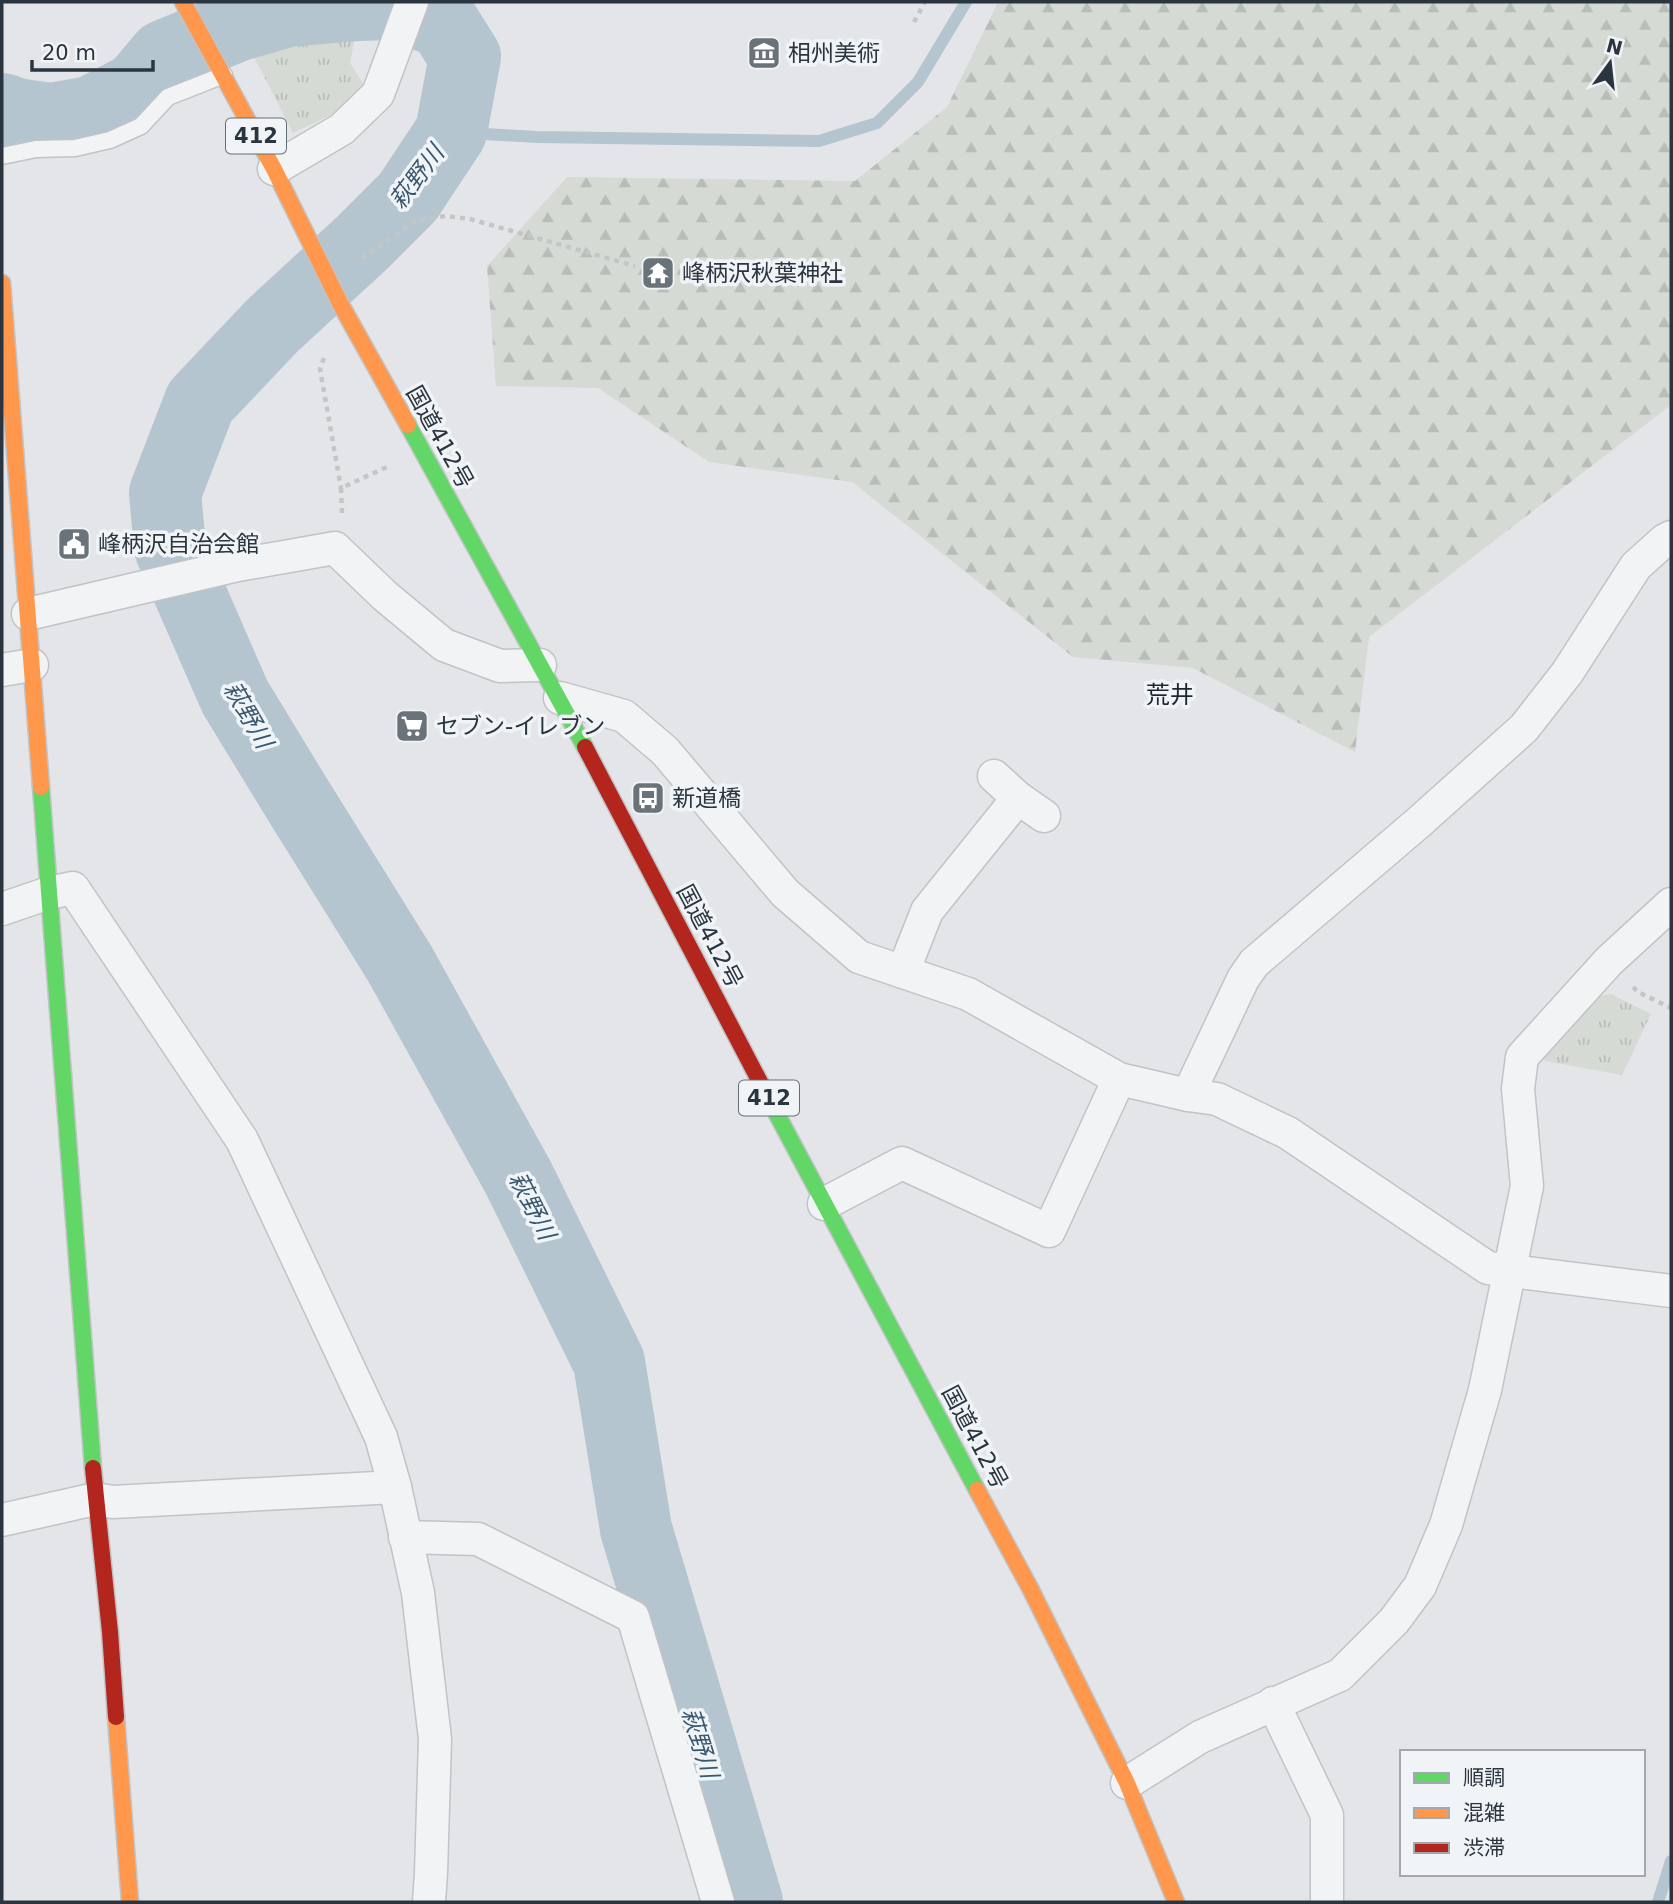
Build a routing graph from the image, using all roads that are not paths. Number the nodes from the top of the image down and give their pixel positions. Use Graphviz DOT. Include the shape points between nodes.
graph roads {
  1 [pos="183,2"];
  2 [pos="412,2"];
  3 [pos="224,75"];
  4 [pos="2,156"];
  5 [pos="274,169"];
  6 [pos="2,283"];
  7 [pos="1671,537"];
  8 [pos="28,614"];
  9 [pos="540,665"];
  10 [pos="17,667"];
  11 [pos="559,698"];
  12 [pos="994,776"];
  13 [pos="1017,798"];
  14 [pos="1044,817"];
  15 [pos="49,893"];
  16 [pos="1671,904"];
  17 [pos="2,909"];
  18 [pos="903,972"];
  19 [pos="1119,1079"];
  20 [pos="1188,1095"];
  21 [pos="824,1204"];
  22 [pos="1508,1269"];
  23 [pos="1671,1291"];
  24 [pos="395,1488"];
  25 [pos="95,1499"];
  26 [pos="2,1520"];
  27 [pos="405,1537"];
  28 [pos="1273,1703"];
  29 [pos="1127,1783"];
  30 [pos="130,1902"];
  31 [pos="429,1902"];
  32 [pos="718,1902"];
  33 [pos="1175,1902"];
  34 [pos="1327,1902"];
  1 -- 3 [label="main road, 国道412号 / 412"];
  2 -- 5 [label="street" via="378,93 342,129"];
  3 -- 4 [label="lane" via="168,97 141,126 110,140"];
  3 -- 5 [label="main road, 国道412号 / 412"];
  5 -- 9 [label="main road, 国道412号 / 412" via="341,305"];
  6 -- 8 [label="main road"];
  7 -- 20 [label="street" via="1636,566 1567,673 1524,728 1254,963"];
  8 -- 9 [label="street" via="238,565 335,548 444,645 500,666"];
  8 -- 10 [label="main road"];
  9 -- 11 [label="main road, 国道412号 / 412"];
  10 -- 15 [label="main road"];
  11 -- 18 [label="street" via="624,716 665,751 785,892 859,957"];
  11 -- 21 [label="main road, 国道412号 / 412"];
  12 -- 13 [label="street"];
  13 -- 14 [label="street"];
  13 -- 18 [label="street" via="927,911"];
  15 -- 17 [label="street"];
  15 -- 24 [label="street" via="73,888 242,1140 381,1437"];
  15 -- 25 [label="main road"];
  16 -- 22 [label="street" via="1609,961 1522,1057 1518,1089 1527,1186"];
  18 -- 19 [label="street" via="968,994"];
  19 -- 20 [label="street"];
  19 -- 21 [label="street" via="1049,1231 902,1163"];
  20 -- 22 [label="street" via="1217,1099 1288,1133 1488,1268"];
  21 -- 29 [label="main road, 国道412号 / 412" via="1030,1588"];
  22 -- 23 [label="street"];
  22 -- 28 [label="street" via="1485,1390 1446,1525 1420,1586 1394,1621 1340,1675"];
  24 -- 25 [label="street" via="113,1502"];
  24 -- 27 [label="street"];
  25 -- 26 [label="street"];
  25 -- 30 [label="main road"];
  27 -- 31 [label="street" via="418,1593 435,1739"];
  27 -- 32 [label="street" via="478,1539 633,1617"];
  28 -- 29 [label="street" via="1200,1737"];
  28 -- 34 [label="street" via="1327,1815"];
  29 -- 33 [label="main road, 国道412号 / 412"];
}
